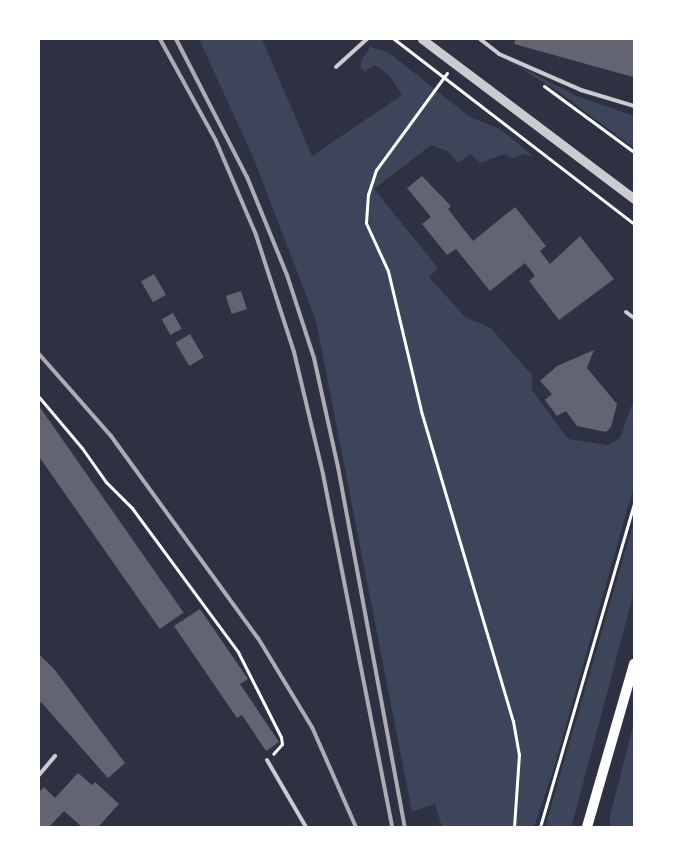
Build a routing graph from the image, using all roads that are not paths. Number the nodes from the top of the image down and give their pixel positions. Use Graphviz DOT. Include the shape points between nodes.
graph roads {
  1 [pos="367,39"];
  2 [pos="422,39"];
  3 [pos="480,39"];
  4 [pos="336,66"];
  5 [pos="634,106"];
  6 [pos="634,199"];
  7 [pos="626,312"];
  8 [pos="634,318"];
  9 [pos="634,664"];
  10 [pos="55,756"];
  11 [pos="267,760"];
  12 [pos="39,775"];
  13 [pos="590,825"];
  14 [pos="306,827"];
  1 -- 4 [label="lane"];
  2 -- 6 [label="street"];
  3 -- 5 [label="lane" via="499,54 562,82"];
  7 -- 8 [label="lane"];
  9 -- 13 [label="main road"];
  10 -- 12 [label="lane"];
  11 -- 14 [label="lane"];
}
